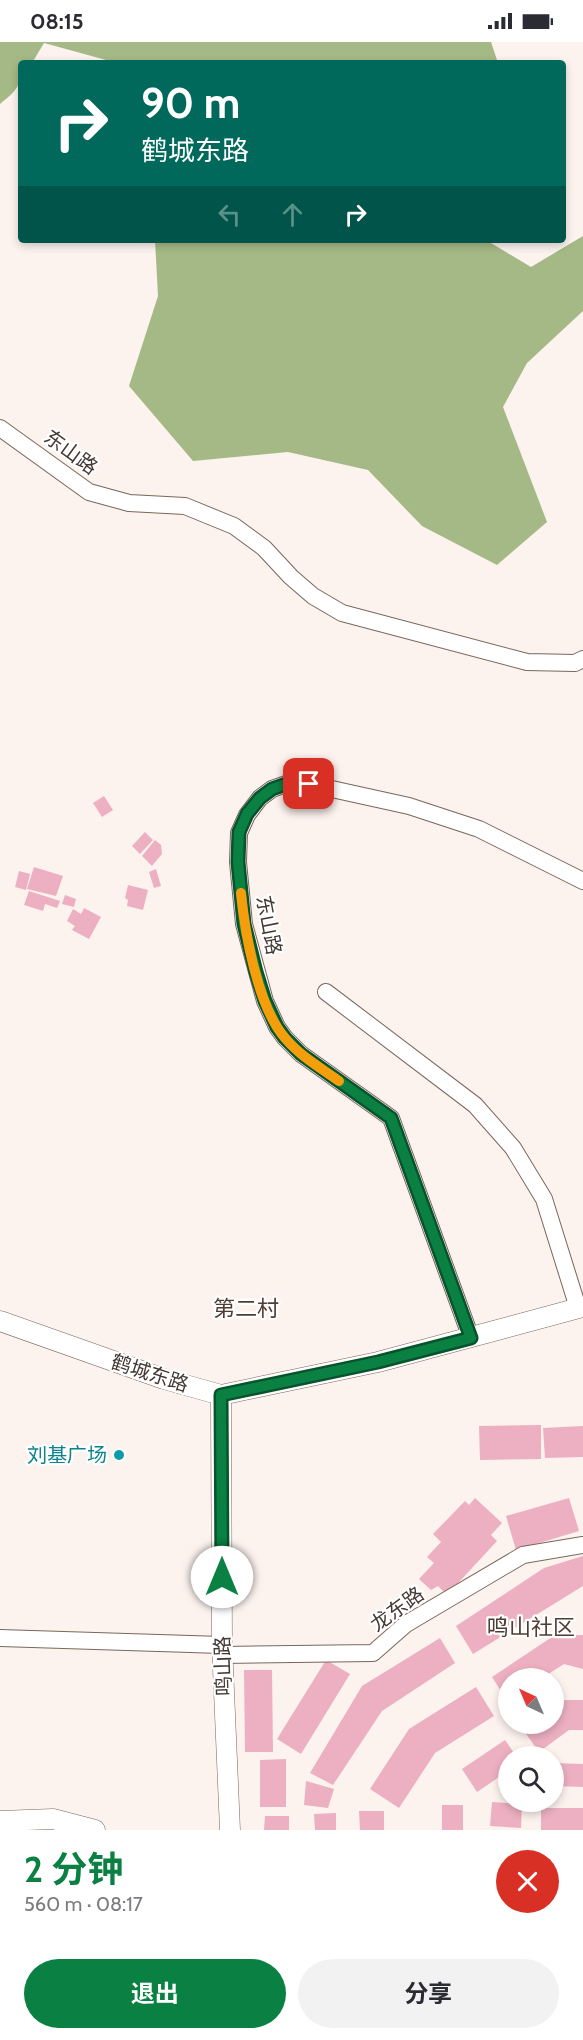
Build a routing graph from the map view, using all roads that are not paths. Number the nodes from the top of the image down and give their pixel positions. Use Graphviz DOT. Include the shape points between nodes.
graph roads {
  1 [pos="0,428"];
  2 [pos="583,659"];
  3 [pos="583,881"];
  4 [pos="326,992"];
  5 [pos="581,1308"];
  6 [pos="0,1322"];
  7 [pos="471,1338"];
  8 [pos="221,1395"];
  9 [pos="583,1545"];
  10 [pos="0,1638"];
  11 [pos="222,1650"];
  12 [pos="0,1821"];
  13 [pos="95,1830"];
  14 [pos="230,1830"];
  1 -- 2 [label="street, 东山路" via="88,492 129,503 185,506 234,526 264,548 313,596 342,613 528,662 576,663"];
  3 -- 7 [label="street, 东山路" via="479,829 409,806 309,784 286,784 272,789 247,814 239,832 244,924 269,1010 281,1033 301,1054 391,1118"];
  4 -- 5 [label="street" via="475,1105 513,1148 544,1199"];
  5 -- 7 [label="street, 鹤城东路"];
  6 -- 8 [label="street, 鹤城东路"];
  7 -- 8 [label="street, 鹤城东路"];
  8 -- 11 [label="street, 鸣山路"];
  9 -- 11 [label="street, 龙东路" via="523,1555 406,1624 373,1653"];
  10 -- 11 [label="street, 龙东路"];
  11 -- 14 [label="street, 鸣山路"];
  12 -- 13 [label="street" via="53,1819"];
}
